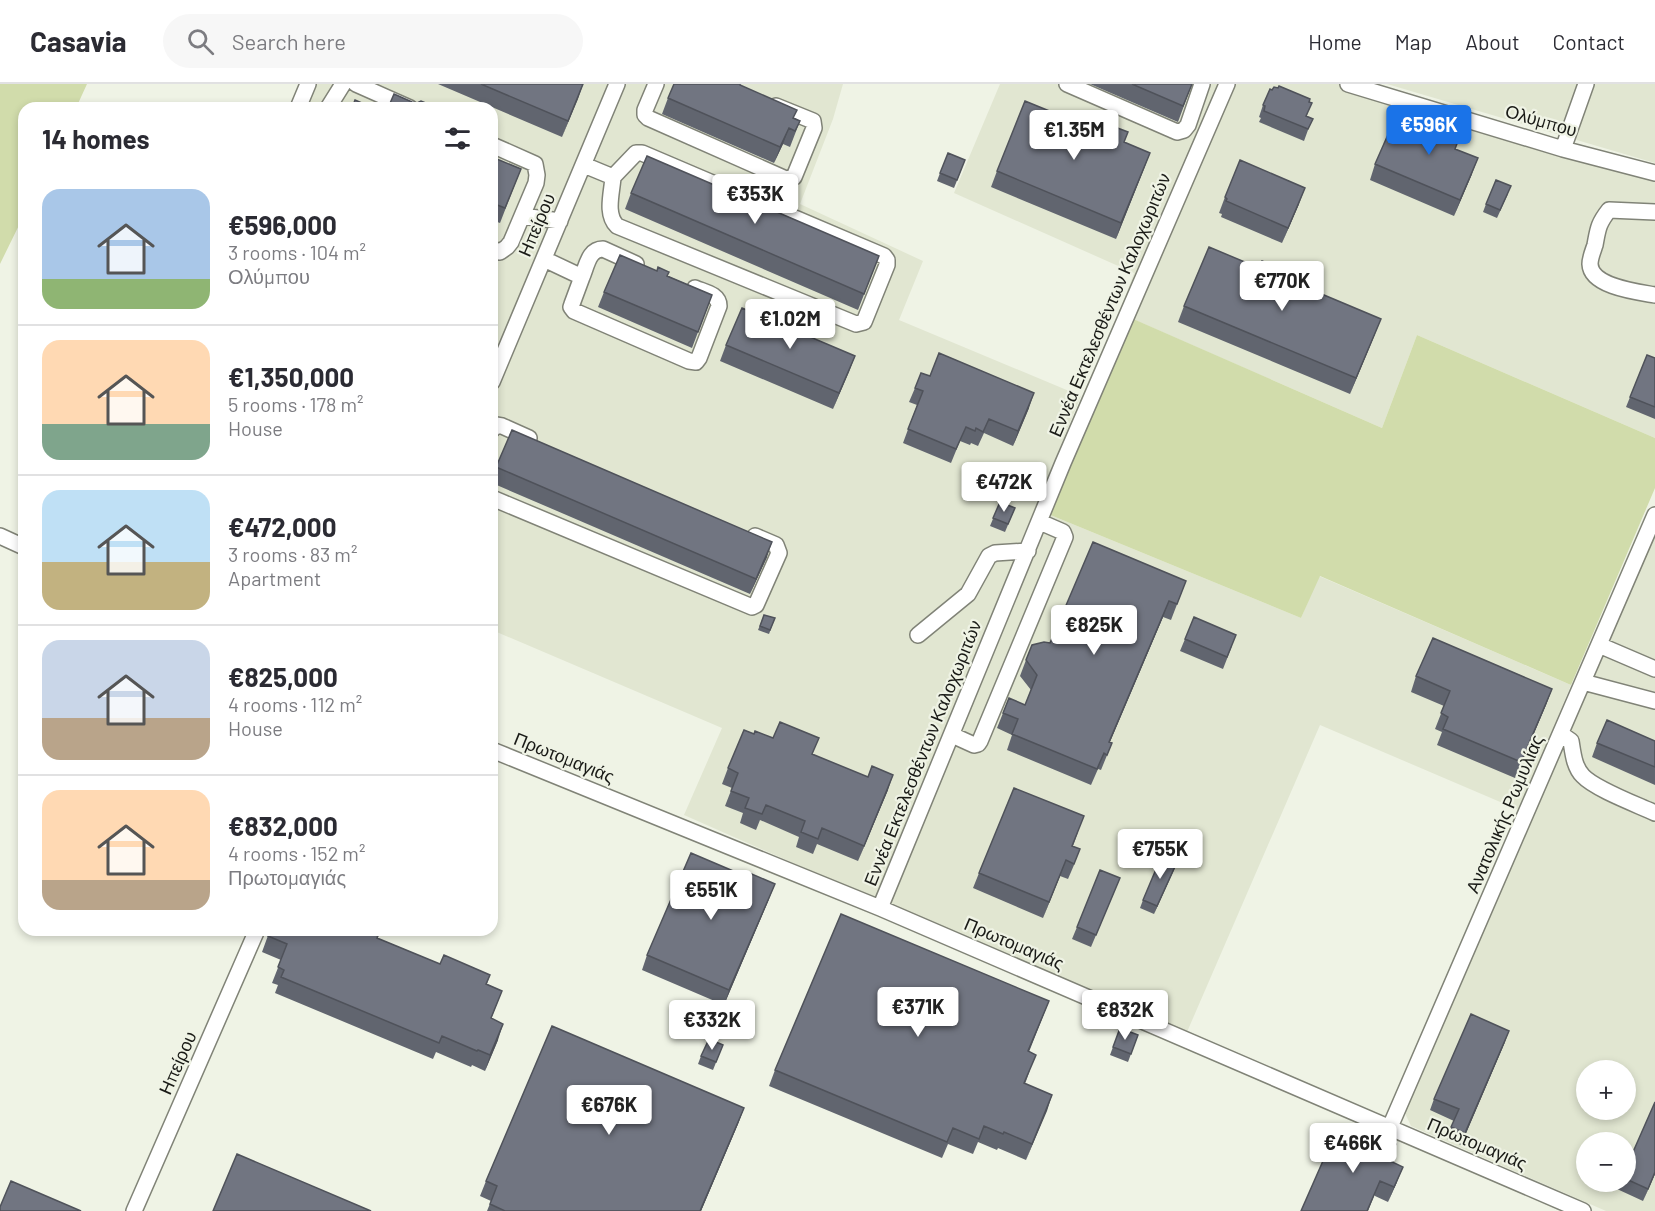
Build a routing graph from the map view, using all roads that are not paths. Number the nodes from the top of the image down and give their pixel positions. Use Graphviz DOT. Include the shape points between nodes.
graph roads {
  1 [pos="308,84"];
  2 [pos="343,84"];
  3 [pos="356,84"];
  4 [pos="617,84"];
  5 [pos="656,84"];
  6 [pos="1067,84"];
  7 [pos="1202,84"];
  8 [pos="1227,84"];
  9 [pos="1348,84"];
  10 [pos="1586,84"];
  11 [pos="758,98"];
  12 [pos="300,102"];
  13 [pos="332,102"];
  14 [pos="396,102"];
  15 [pos="498,148"];
  16 [pos="1563,149"];
  17 [pos="584,165"];
  18 [pos="1655,173"];
  19 [pos="613,177"];
  20 [pos="1655,212"];
  21 [pos="522,216"];
  22 [pos="560,221"];
  23 [pos="498,251"];
  24 [pos="544,259"];
  25 [pos="654,271"];
  26 [pos="582,276"];
  27 [pos="685,284"];
  28 [pos="1655,295"];
  29 [pos="498,368"];
  30 [pos="498,425"];
  31 [pos="546,445"];
  32 [pos="498,501"];
  33 [pos="1655,515"];
  34 [pos="1040,522"];
  35 [pos="743,531"];
  36 [pos="0,536"];
  37 [pos="18,544"];
  38 [pos="1028,551"];
  39 [pos="918,635"];
  40 [pos="1599,645"];
  41 [pos="1655,669"];
  42 [pos="1583,682"];
  43 [pos="1655,701"];
  44 [pos="1561,734"];
  45 [pos="952,735"];
  46 [pos="498,752"];
  47 [pos="1655,813"];
  48 [pos="880,908"];
  49 [pos="254,936"];
  50 [pos="1390,1127"];
  51 [pos="134,1211"];
  52 [pos="1583,1211"];
  1 -- 12 [label="street"];
  2 -- 13 [label="street"];
  3 -- 14 [label="street"];
  4 -- 17 [label="street, Ηπείρου"];
  5 -- 11 [label="street" via="645,110 648,118 786,179 794,177 814,124"];
  6 -- 7 [label="street" via="1177,132 1188,125"];
  8 -- 34 [label="street, Εννέα Εκτελεσθέντων Καλοχωριτών"];
  9 -- 16 [label="street, Ολύμπου"];
  10 -- 16 [label="street"];
  15 -- 21 [label="street" via="535,164 536,183"];
  16 -- 18 [label="street, Ολύμπου"];
  17 -- 19 [label="street"];
  17 -- 22 [label="street, Ηπείρου"];
  19 -- 19 [label="street" via="610,214 617,226 856,324 864,322 887,266 884,256 642,153 636,153"];
  20 -- 28 [label="street" via="1609,210 1600,222 1590,264 1602,282"];
  21 -- 22 [label="street"];
  21 -- 23 [label="street" via="507,247"];
  22 -- 24 [label="street, Ηπείρου"];
  24 -- 26 [label="street"];
  24 -- 29 [label="street, Ηπείρου"];
  25 -- 26 [label="street" via="598,249"];
  26 -- 27 [label="street" via="572,304 574,311 696,362 719,301"];
  30 -- 31 [label="street"];
  32 -- 35 [label="street" via="752,607 779,553 776,545"];
  33 -- 40 [label="street, Ανατολικής Ρωμυλίας"];
  34 -- 38 [label="street, Εννέα Εκτελεσθέντων Καλοχωριτών"];
  34 -- 45 [label="street" via="1063,532 1065,537 980,741 974,745"];
  36 -- 37 [label="street"];
  38 -- 39 [label="street" via="989,556 968,594"];
  38 -- 45 [label="street, Εννέα Εκτελεσθέντων Καλοχωριτών"];
  40 -- 41 [label="street"];
  40 -- 42 [label="street, Ανατολικής Ρωμυλίας"];
  42 -- 43 [label="street"];
  42 -- 44 [label="street, Ανατολικής Ρωμυλίας"];
  44 -- 47 [label="street" via="1571,741 1582,776"];
  44 -- 50 [label="street, Ανατολικής Ρωμυλίας"];
  45 -- 48 [label="street, Εννέα Εκτελεσθέντων Καλοχωριτών"];
  46 -- 48 [label="street, Πρωτομαγιάς"];
  48 -- 50 [label="street, Πρωτομαγιάς"];
  49 -- 51 [label="street, Ηπείρου"];
  50 -- 52 [label="street, Πρωτομαγιάς"];
}
